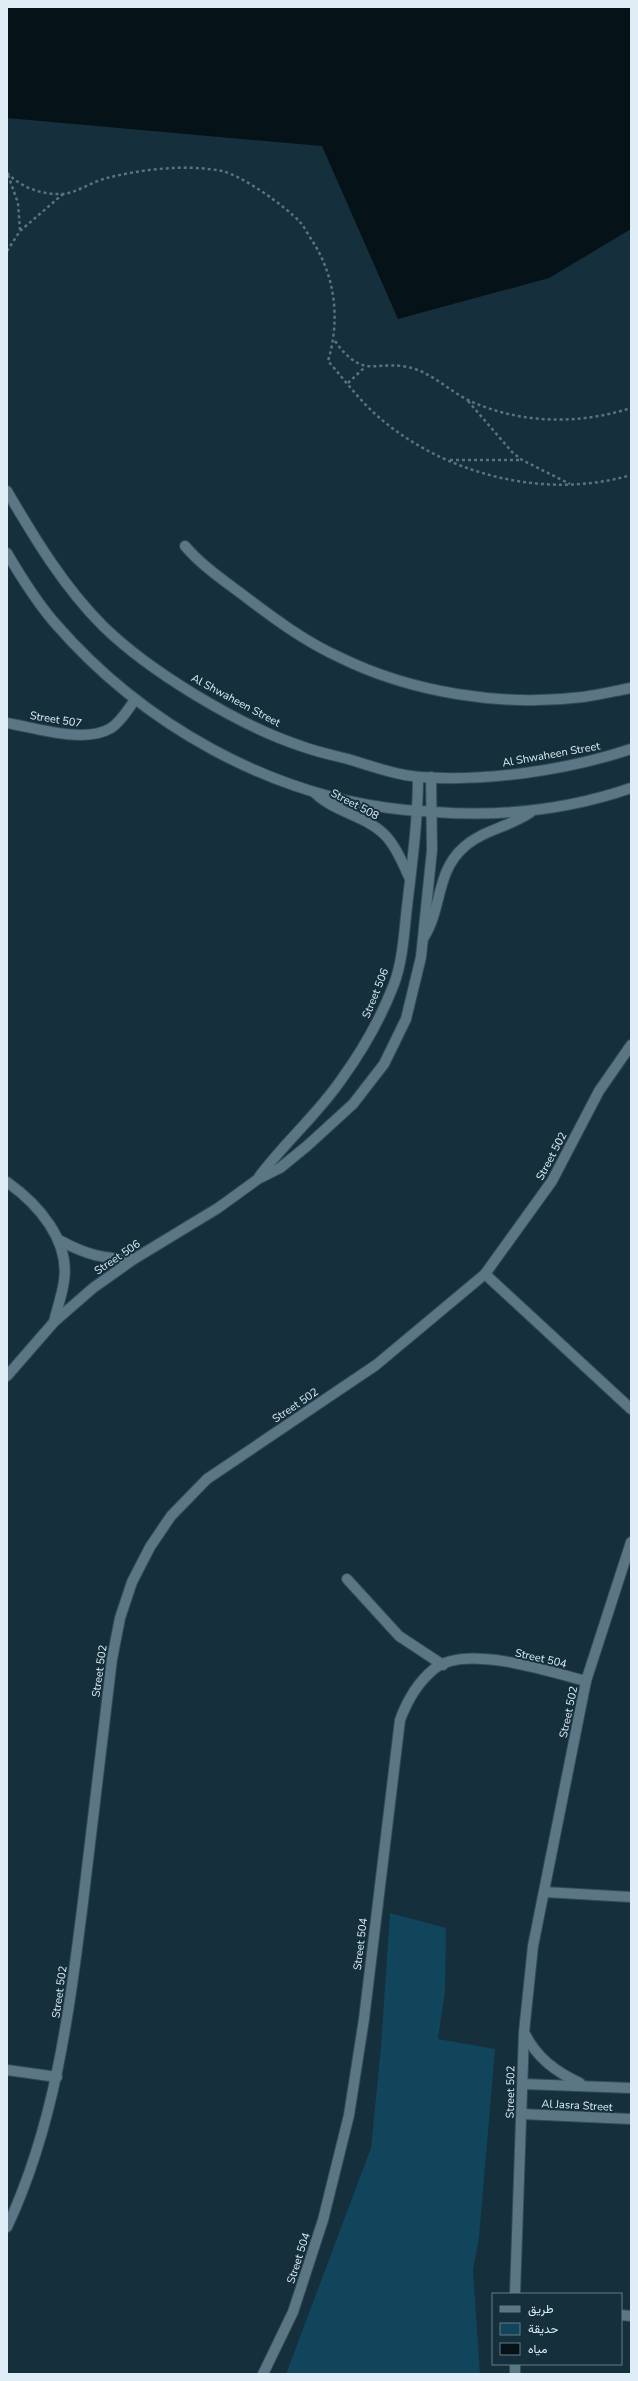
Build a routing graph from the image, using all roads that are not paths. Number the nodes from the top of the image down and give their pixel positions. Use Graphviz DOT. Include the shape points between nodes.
graph roads {
  1 [pos="7,491"];
  2 [pos="185,546"];
  3 [pos="7,553"];
  4 [pos="631,688"];
  5 [pos="135,700"];
  6 [pos="7,723"];
  7 [pos="631,749"];
  8 [pos="418,777"];
  9 [pos="431,777"];
  10 [pos="631,788"];
  11 [pos="312,790"];
  12 [pos="534,810"];
  13 [pos="418,811"];
  14 [pos="433,811"];
  15 [pos="410,879"];
  16 [pos="423,938"];
  17 [pos="631,1045"];
  18 [pos="258,1179"];
  19 [pos="7,1182"];
  20 [pos="59,1240"];
  21 [pos="134,1258"];
  22 [pos="485,1274"];
  23 [pos="54,1322"];
  24 [pos="7,1376"];
  25 [pos="631,1408"];
  26 [pos="631,1542"];
  27 [pos="347,1578"];
  28 [pos="443,1665"];
  29 [pos="586,1681"];
  30 [pos="544,1892"];
  31 [pos="631,1898"];
  32 [pos="524,2032"];
  33 [pos="7,2070"];
  34 [pos="57,2077"];
  35 [pos="522,2084"];
  36 [pos="586,2086"];
  37 [pos="631,2088"];
  38 [pos="522,2114"];
  39 [pos="631,2119"];
  40 [pos="7,2228"];
  41 [pos="515,2293"];
  42 [pos="263,2374"];
  1 -- 8 [label="street, Al Shwaheen Street" via="35,539 76,597 104,627 144,661 194,693 254,726 301,746"];
  2 -- 4 [label="street" via="200,562 298,634 339,657 381,674 434,689 487,697 583,697"];
  3 -- 5 [label="street" via="27,586 54,622 82,652"];
  5 -- 6 [label="street, Street 507" via="112,727 97,734 82,736"];
  5 -- 11 [label="street" via="180,731 233,760 274,778"];
  7 -- 9 [label="street, Al Shwaheen Street" via="573,765 479,778"];
  8 -- 9 [label="street, Al Shwaheen Street"];
  8 -- 13 [label="street, Street 506"];
  9 -- 14 [label="street, Street 506"];
  10 -- 12 [label="street" via="595,799"];
  11 -- 13 [label="street" via="379,806"];
  11 -- 15 [label="street, Street 508" via="332,806 372,825 384,834"];
  12 -- 14 [label="street" via="483,815"];
  12 -- 16 [label="street, Street 506" via="515,822 475,839 457,854 443,879 433,920"];
  13 -- 14 [label="street"];
  13 -- 15 [label="street, Street 506"];
  14 -- 16 [label="street, Street 506" via="432,850"];
  15 -- 18 [label="street, Street 506" via="401,957 382,1012 342,1080"];
  16 -- 18 [label="street, Street 506" via="406,1019 384,1064 353,1104 332,1124 280,1168"];
  17 -- 22 [label="street, Street 502" via="599,1091 552,1181"];
  18 -- 21 [label="street, Street 506" via="218,1208"];
  19 -- 20 [label="street" via="35,1207"];
  20 -- 21 [label="street" via="81,1252 96,1256"];
  20 -- 23 [label="street" via="64,1280"];
  21 -- 23 [label="street, Street 506" via="93,1288"];
  22 -- 25 [label="street" via="607,1389"];
  22 -- 34 [label="street, Street 502" via="376,1365 207,1479 171,1516 150,1547 132,1582 120,1618 112,1659 72,1994"];
  23 -- 24 [label="street, Street 506"];
  26 -- 29 [label="street, Street 502"];
  27 -- 28 [label="street" via="399,1636"];
  28 -- 29 [label="street, Street 504" via="468,1659 494,1659"];
  28 -- 42 [label="street, Street 504" via="435,1668 420,1684 407,1702 400,1720 364,2019 349,2115 323,2220 298,2298"];
  29 -- 30 [label="street, Street 502"];
  30 -- 31 [label="street"];
  30 -- 32 [label="street, Street 502" via="533,1946"];
  32 -- 35 [label="street, Street 502"];
  32 -- 36 [label="street" via="530,2045 550,2066 563,2076"];
  33 -- 34 [label="street"];
  34 -- 40 [label="street, Street 502" via="24,2192"];
  35 -- 36 [label="street, Al Jasra Street"];
  35 -- 38 [label="street, Street 502"];
  36 -- 37 [label="street, Al Jasra Street"];
  38 -- 39 [label="street, Al Jasra Street"];
  38 -- 41 [label="street, Street 502"];
}
